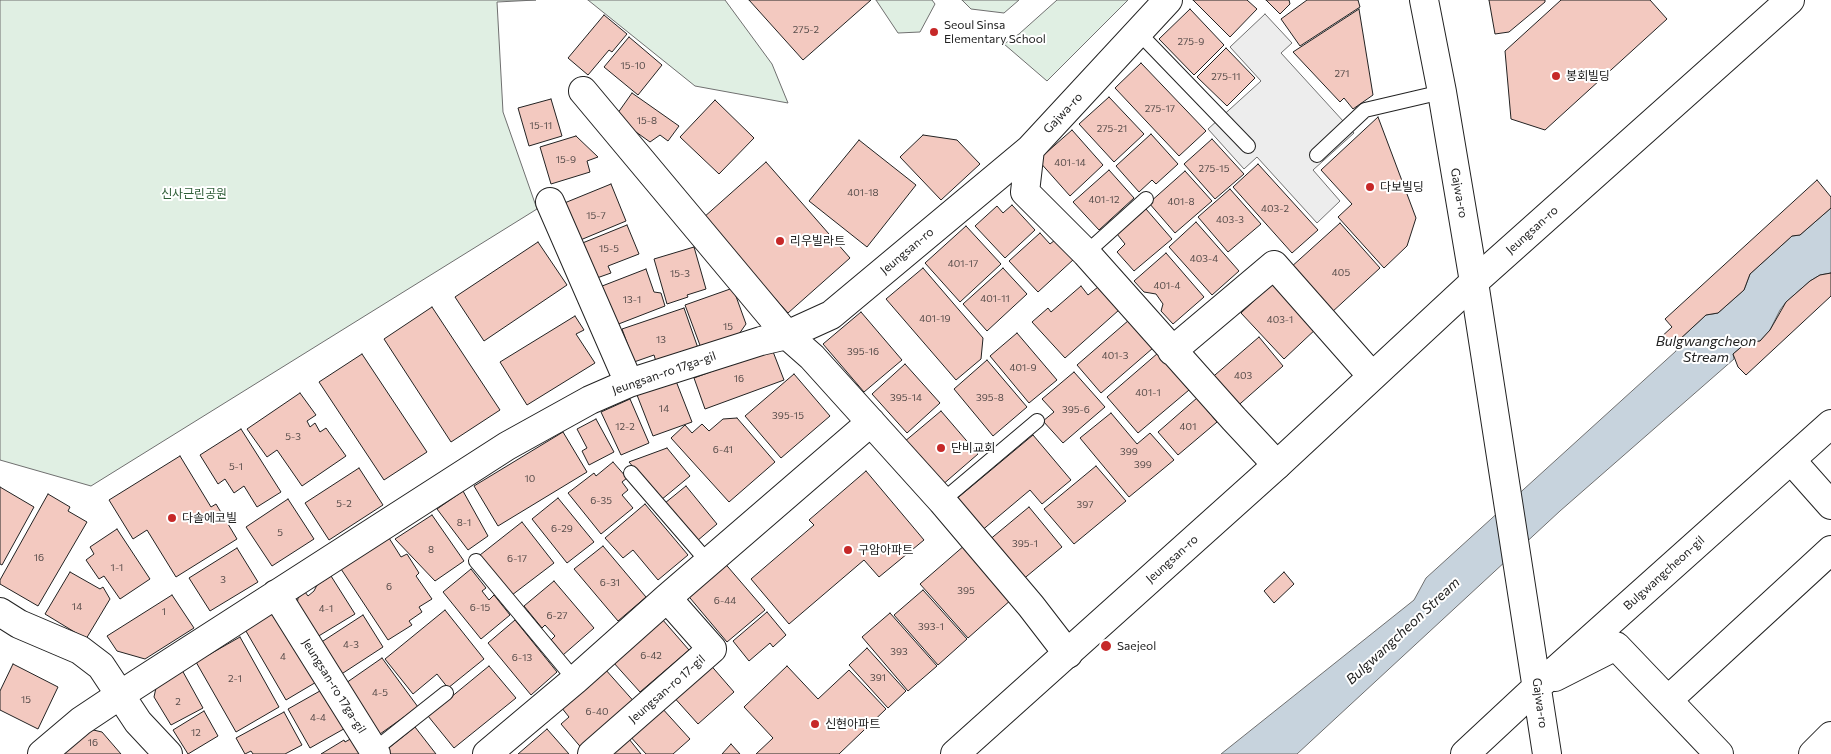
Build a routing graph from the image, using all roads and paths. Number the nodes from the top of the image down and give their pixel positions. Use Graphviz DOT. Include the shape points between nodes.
graph roads {
  1 [pos="1168,0"];
  2 [pos="1424,0"];
  3 [pos="1790,0"];
  4 [pos="1138,32"];
  5 [pos="583,91"];
  6 [pos="1442,92"];
  7 [pos="1248,146"];
  8 [pos="1030,149"];
  9 [pos="1317,155"];
  10 [pos="1146,199"];
  11 [pos="550,202"];
  12 [pos="1086,253"];
  13 [pos="1474,282"];
  14 [pos="787,335"];
  15 [pos="1172,351"];
  16 [pos="1372,376"];
  17 [pos="629,383"];
  18 [pos="1037,420"];
  19 [pos="871,422"];
  20 [pos="1831,424"];
  21 [pos="1791,460"];
  22 [pos="1277,465"];
  23 [pos="631,473"];
  24 [pos="942,501"];
  25 [pos="1831,505"];
  26 [pos="1831,550"];
  27 [pos="476,561"];
  28 [pos="708,562"];
  29 [pos="276,594"];
  30 [pos="667,598"];
  31 [pos="0,612"];
  32 [pos="1068,654"];
  33 [pos="575,680"];
  34 [pos="1538,686"];
  35 [pos="446,693"];
  36 [pos="120,695"];
  37 [pos="1668,700"];
  38 [pos="1831,736"];
  39 [pos="375,752"];
  40 [pos="42,754"];
  41 [pos="168,754"];
  42 [pos="488,754"];
  43 [pos="592,754"];
  44 [pos="955,754"];
  45 [pos="1465,754"];
  46 [pos="1547,754"];
  47 [pos="1719,754"];
  48 [pos="1813,754"];
  1 -- 4 [label="street, Gajwa-ro"];
  2 -- 6 [label="street, Gajwa-ro"];
  3 -- 13 [label="street, Jeungsan-ro"];
  4 -- 7 [label="lane"];
  4 -- 8 [label="street, Gajwa-ro"];
  5 -- 14 [label="street"];
  6 -- 9 [label="lane" via="1365,110"];
  6 -- 13 [label="street, Gajwa-ro"];
  8 -- 12 [label="street" via="1025,192"];
  8 -- 14 [label="street, Jeungsan-ro" via="831,315"];
  10 -- 12 [label="lane"];
  11 -- 17 [label="street"];
  12 -- 15 [label="street"];
  13 -- 16 [label="street, Jeungsan-ro"];
  13 -- 34 [label="street, Gajwa-ro"];
  14 -- 17 [label="street, Jeungsan-ro 17ga-gil"];
  14 -- 19 [label="street" via="812,357"];
  15 -- 16 [label="street" via="1274,265"];
  15 -- 22 [label="street"];
  16 -- 22 [label="street, Jeungsan-ro"];
  17 -- 29 [label="street, Jeungsan-ro 17ga-gil" via="590,400 507,446"];
  18 -- 24 [label="lane"];
  19 -- 24 [label="street"];
  19 -- 28 [label="street"];
  20 -- 21 [label="street, Bulgwangcheon-gil"];
  21 -- 25 [label="street"];
  21 -- 34 [label="street, Bulgwangcheon-gil"];
  22 -- 32 [label="street, Jeungsan-ro"];
  23 -- 28 [label="lane"];
  24 -- 32 [label="street"];
  26 -- 37 [label="street"];
  27 -- 33 [label="lane"];
  28 -- 30 [label="street"];
  29 -- 36 [label="street, Jeungsan-ro 17ga-gil"];
  29 -- 39 [label="street, Jeungsan-ro 17ga-gil"];
  30 -- 33 [label="street"];
  30 -- 43 [label="street, Jeungsan-ro 17-gil" via="712,649"];
  31 -- 36 [label="street" via="19,624 80,650 101,666"];
  32 -- 44 [label="street, Jeungsan-ro"];
  33 -- 42 [label="street"];
  34 -- 37 [label="street, Bulgwangcheon-gil" via="1616,646"];
  34 -- 45 [label="street, Bulgwangcheon-gil"];
  34 -- 46 [label="street, Gajwa-ro"];
  35 -- 39 [label="lane, Jeungsan-ro 17ga-gil"];
  36 -- 40 [label="street, Jeungsan-ro 17ga-gil" via="81,721"];
  36 -- 41 [label="street" via="138,722"];
  37 -- 47 [label="street, Bulgwangcheon-gil"];
  38 -- 48 [label="street"];
}
